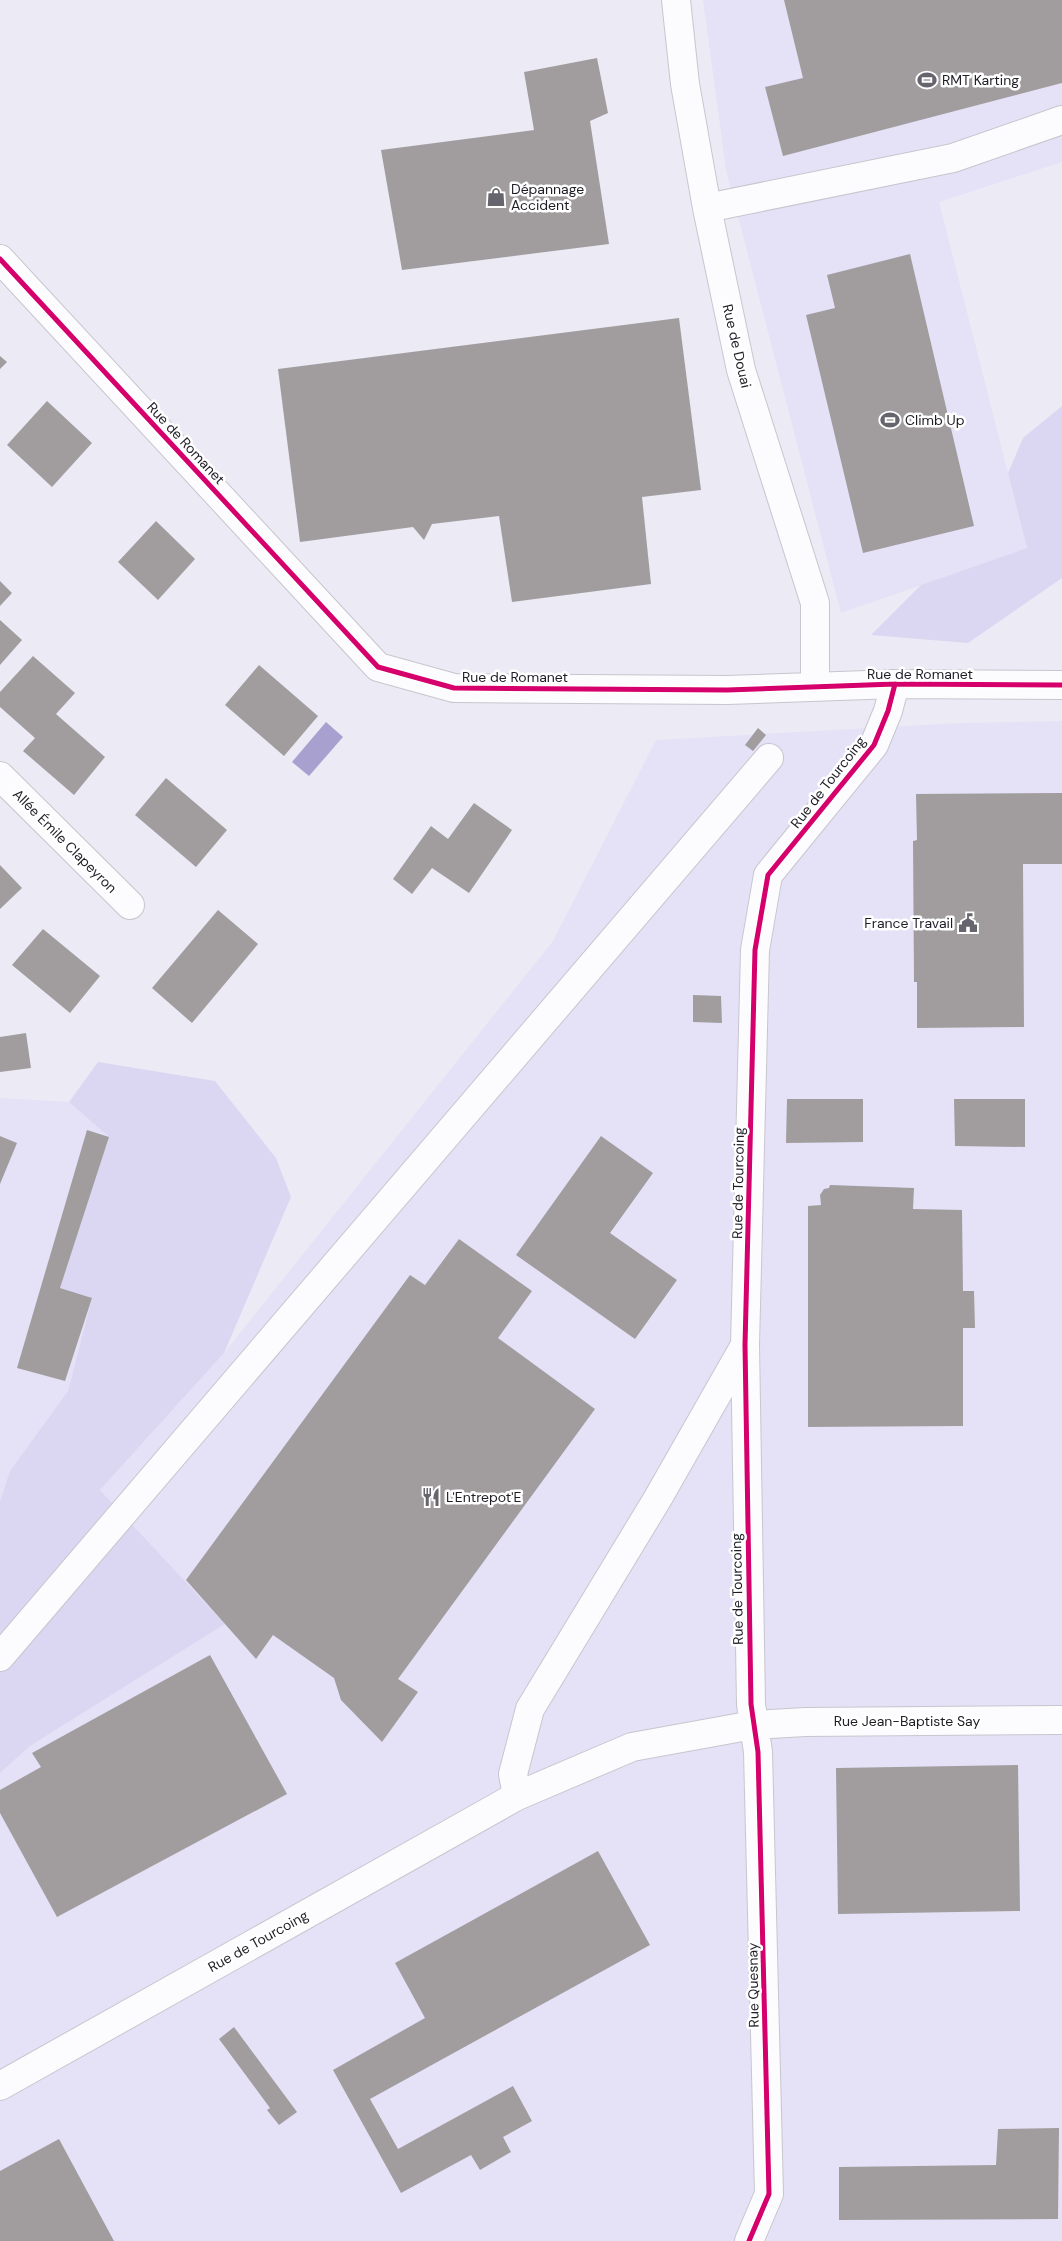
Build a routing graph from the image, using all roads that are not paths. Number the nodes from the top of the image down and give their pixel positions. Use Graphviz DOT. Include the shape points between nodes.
graph roads {
  1 [pos="676,0"];
  2 [pos="1062,120"];
  3 [pos="707,208"];
  4 [pos="0,259"];
  5 [pos="894,684"];
  6 [pos="1062,684"];
  7 [pos="815,686"];
  8 [pos="769,758"];
  9 [pos="0,776"];
  10 [pos="130,905"];
  11 [pos="745,1346"];
  12 [pos="0,1657"];
  13 [pos="1062,1720"];
  14 [pos="753,1725"];
  15 [pos="517,1796"];
  16 [pos="0,2086"];
  17 [pos="749,2241"];
  1 -- 3 [label="street, Rue de Douai" via="685,84"];
  2 -- 3 [label="street" via="953,158"];
  3 -- 7 [label="street, Rue de Douai" via="741,370 815,602"];
  4 -- 7 [label="street, Rue de Romanet" via="378,667 454,688 727,690"];
  5 -- 6 [label="street, Rue de Romanet"];
  5 -- 7 [label="street, Rue de Romanet"];
  5 -- 11 [label="street, Rue de Tourcoing" via="888,711 874,745 768,875 754,950"];
  8 -- 12 [label="street"];
  9 -- 10 [label="street, Allée Émile Clapeyron"];
  11 -- 14 [label="street, Rue de Tourcoing"];
  11 -- 15 [label="street, Rue de Tourcoing" via="658,1498 530,1709 513,1774"];
  13 -- 14 [label="street, Rue Jean-Baptiste Say"];
  14 -- 15 [label="street, Rue de Tourcoing" via="632,1747"];
  14 -- 17 [label="street, Rue Quesnay" via="758,1752 770,2194"];
  15 -- 16 [label="street, Rue de Tourcoing"];
}
